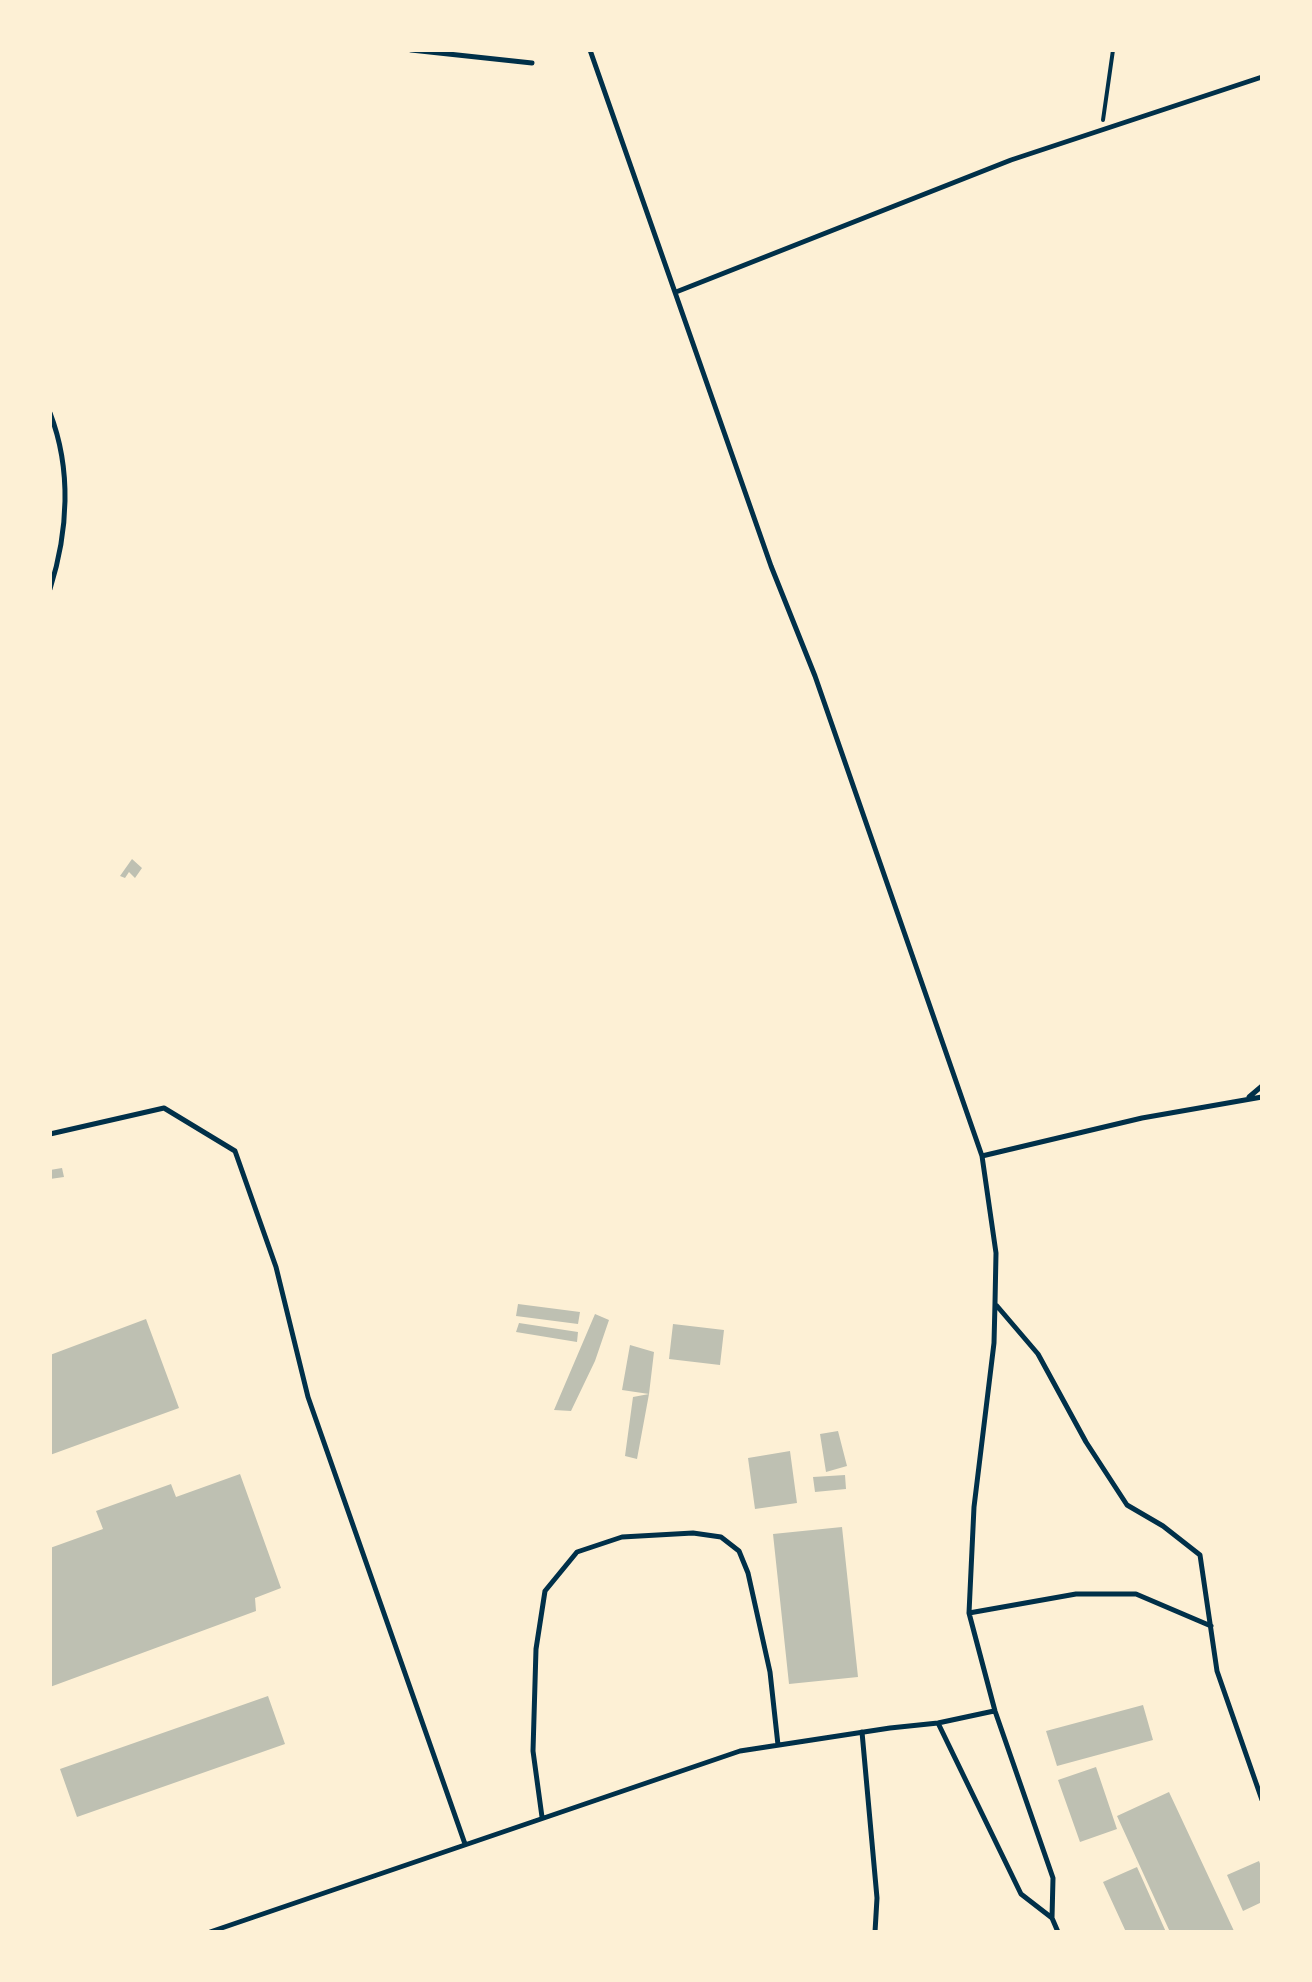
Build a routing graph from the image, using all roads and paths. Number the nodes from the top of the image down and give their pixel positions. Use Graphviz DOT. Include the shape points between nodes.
graph roads {
  1 [pos="411,50"];
  2 [pos="590,50"];
  3 [pos="1113,50"];
  4 [pos="532,63"];
  5 [pos="1262,76"];
  6 [pos="1102,128"];
  7 [pos="676,292"];
  8 [pos="50,413"];
  9 [pos="50,589"];
  10 [pos="1262,1086"];
  11 [pos="1262,1097"];
  12 [pos="1247,1098"];
  13 [pos="50,1134"];
  14 [pos="982,1156"];
  15 [pos="995,1304"];
  16 [pos="970,1613"];
  17 [pos="1210,1626"];
  18 [pos="994,1711"];
  19 [pos="938,1724"];
  20 [pos="862,1732"];
  21 [pos="778,1745"];
  22 [pos="1262,1800"];
  23 [pos="542,1817"];
  24 [pos="465,1844"];
  25 [pos="1052,1918"];
  26 [pos="210,1932"];
  27 [pos="875,1932"];
  28 [pos="1058,1932"];
  1 -- 4 [label="lane"];
  2 -- 7 [label="lane"];
  3 -- 6 [label="path"];
  5 -- 6 [label="lane"];
  6 -- 7 [label="lane"];
  7 -- 14 [label="lane"];
  8 -- 9 [label="lane" via="66,488"];
  10 -- 12 [label="lane"];
  11 -- 12 [label="lane"];
  12 -- 14 [label="lane"];
  13 -- 24 [label="lane" via="164,1108 235,1151 276,1267 308,1397"];
  14 -- 15 [label="lane" via="996,1253"];
  15 -- 16 [label="lane"];
  15 -- 17 [label="lane" via="1038,1354 1127,1505 1200,1555"];
  16 -- 17 [label="lane" via="1076,1594 1136,1594"];
  16 -- 18 [label="lane"];
  17 -- 22 [label="lane" via="1218,1671"];
  18 -- 19 [label="lane"];
  18 -- 25 [label="lane" via="1053,1878"];
  19 -- 20 [label="lane"];
  19 -- 25 [label="lane" via="1021,1894"];
  20 -- 21 [label="lane"];
  20 -- 27 [label="lane"];
  21 -- 23 [label="lane" via="710,1760"];
  21 -- 23 [label="lane" via="770,1672 739,1551 721,1538 693,1532 622,1537 578,1552 545,1592 532,1752"];
  23 -- 24 [label="lane"];
  24 -- 26 [label="lane"];
  25 -- 28 [label="lane"];
}
